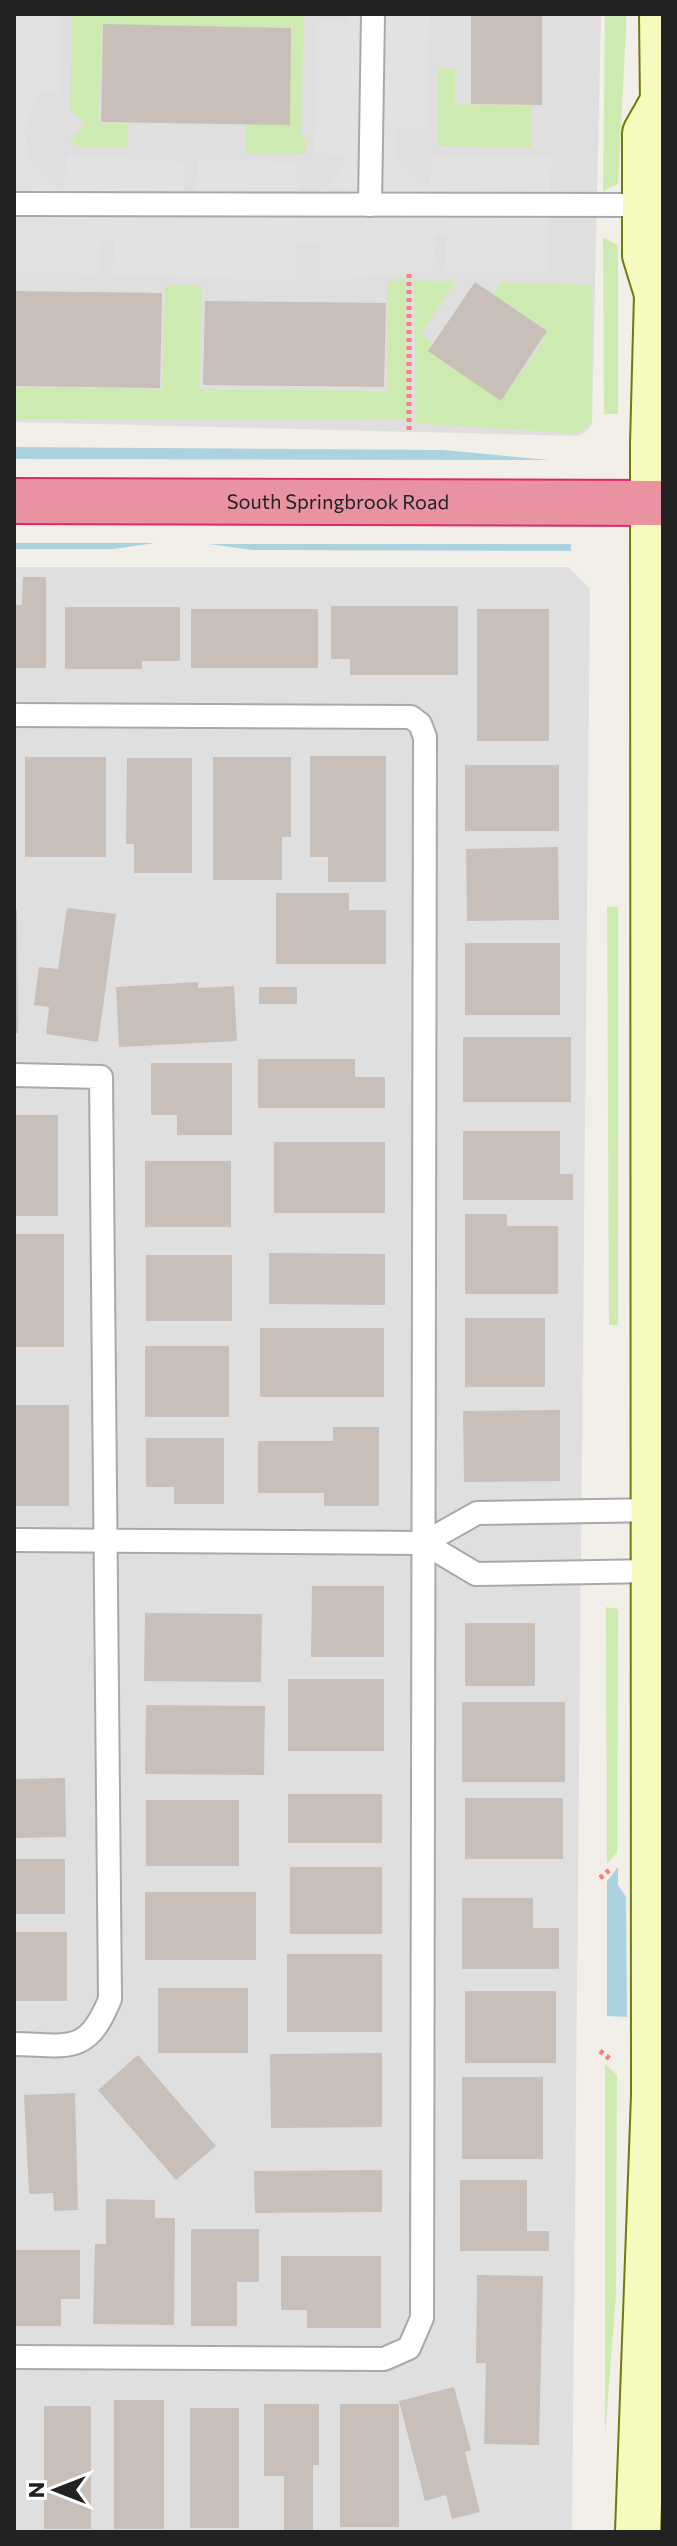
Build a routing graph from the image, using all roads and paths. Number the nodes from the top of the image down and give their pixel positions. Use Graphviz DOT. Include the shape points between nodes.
graph roads {
  1 [pos="373,14"];
  2 [pos="662,14"];
  3 [pos="662,104"];
  4 [pos="14,204"];
  5 [pos="370,205"];
  6 [pos="645,205"];
  7 [pos="409,274"];
  8 [pos="660,288"];
  9 [pos="409,433"];
  10 [pos="14,501"];
  11 [pos="658,502"];
  12 [pos="14,715"];
  13 [pos="14,1075"];
  14 [pos="656,1510"];
  15 [pos="14,1540"];
  16 [pos="105,1541"];
  17 [pos="424,1543"];
  18 [pos="655,1571"];
  19 [pos="659,1632"];
  20 [pos="659,1703"];
  21 [pos="14,2044"];
  22 [pos="14,2357"];
  23 [pos="647,2511"];
  1 -- 5 [label="lane"];
  2 -- 3 [label="street"];
  3 -- 6 [label="street" via="645,133"];
  4 -- 5 [label="lane"];
  5 -- 6 [label="lane"];
  6 -- 8 [label="street" via="645,255"];
  7 -- 9 [label="path"];
  8 -- 11 [label="street"];
  10 -- 11 [label="highway, South Springbrook Road"];
  11 -- 14 [label="street"];
  12 -- 17 [label="lane" via="411,717 420,724 425,737"];
  13 -- 16 [label="lane" via="101,1077"];
  14 -- 17 [label="lane" via="477,1513"];
  14 -- 18 [label="street"];
  15 -- 16 [label="lane"];
  16 -- 17 [label="lane"];
  16 -- 21 [label="lane" via="110,1999 99,2028 77,2045"];
  17 -- 18 [label="lane" via="476,1574"];
  17 -- 22 [label="lane" via="422,2318 409,2348 384,2359"];
  18 -- 19 [label="street"];
  19 -- 20 [label="street"];
  20 -- 23 [label="street"];
}
